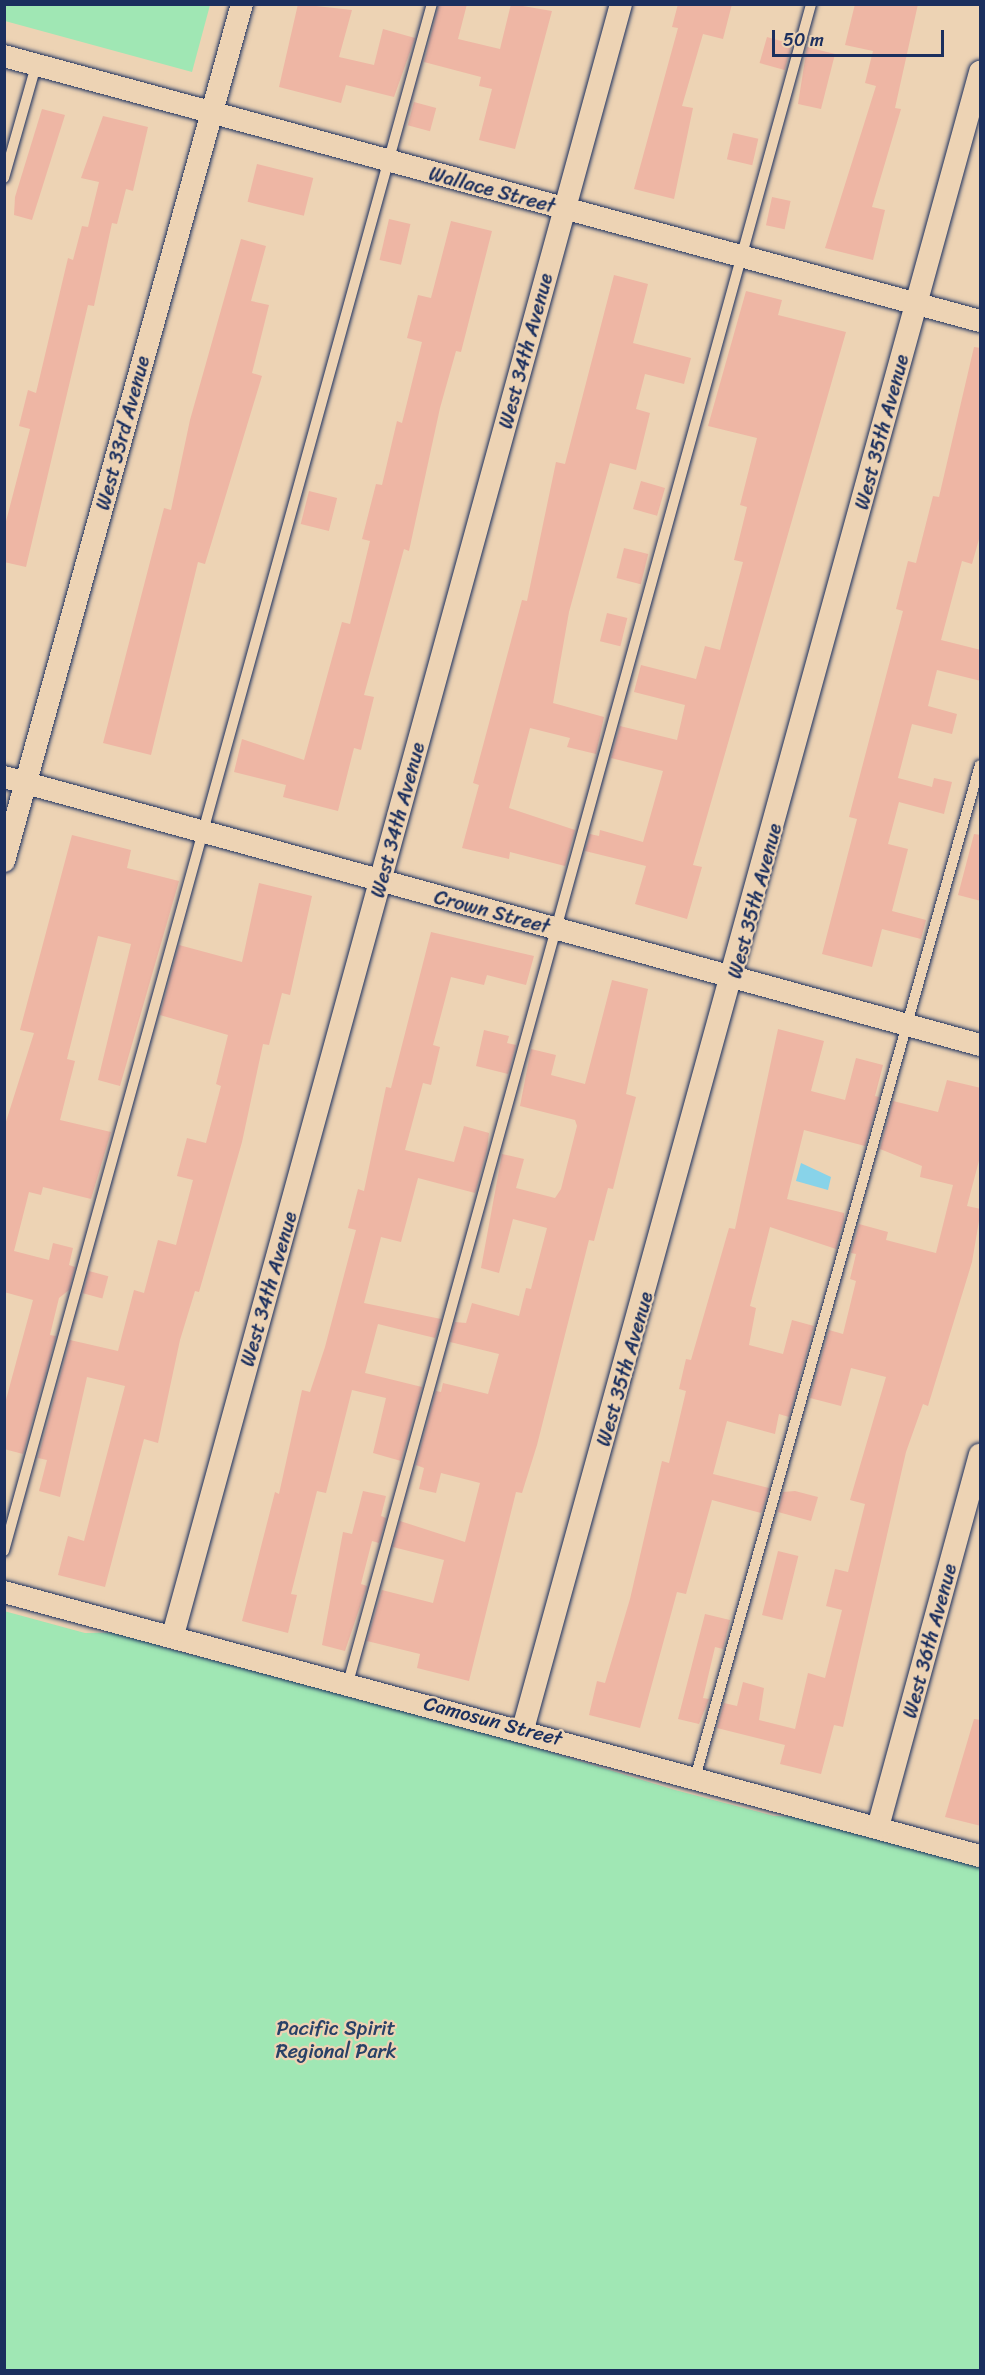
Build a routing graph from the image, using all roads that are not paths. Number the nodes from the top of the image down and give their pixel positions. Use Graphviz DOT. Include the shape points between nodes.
graph roads {
  1 [pos="242,4"];
  2 [pos="432,4"];
  3 [pos="621,4"];
  4 [pos="811,4"];
  5 [pos="4,56"];
  6 [pos="36,66"];
  7 [pos="981,72"];
  8 [pos="212,112"];
  9 [pos="389,162"];
  10 [pos="4,178"];
  11 [pos="565,209"];
  12 [pos="741,254"];
  13 [pos="917,304"];
  14 [pos="981,321"];
  15 [pos="981,765"];
  16 [pos="4,777"];
  17 [pos="26,783"];
  18 [pos="206,832"];
  19 [pos="4,861"];
  20 [pos="382,881"];
  21 [pos="557,930"];
  22 [pos="735,979"];
  23 [pos="909,1026"];
  24 [pos="981,1045"];
  25 [pos="981,1455"];
  26 [pos="4,1551"];
  27 [pos="4,1592"];
  28 [pos="173,1635"];
  29 [pos="348,1683"];
  30 [pos="523,1729"];
  31 [pos="696,1778"];
  32 [pos="878,1827"];
  33 [pos="981,1857"];
  1 -- 8 [label="street, West 33rd Avenue"];
  2 -- 9 [label="lane"];
  3 -- 11 [label="street, West 34th Avenue"];
  4 -- 12 [label="lane"];
  5 -- 6 [label="street, Wallace Street"];
  6 -- 8 [label="street, Wallace Street"];
  6 -- 10 [label="lane"];
  7 -- 13 [label="street, West 35th Avenue"];
  8 -- 9 [label="street, Wallace Street"];
  8 -- 17 [label="street, West 33rd Avenue"];
  9 -- 11 [label="street, Wallace Street"];
  9 -- 18 [label="lane"];
  11 -- 12 [label="street, Wallace Street"];
  11 -- 20 [label="street, West 34th Avenue"];
  12 -- 13 [label="street, Wallace Street"];
  12 -- 21 [label="lane"];
  13 -- 14 [label="street, Wallace Street"];
  13 -- 22 [label="street, West 35th Avenue"];
  15 -- 23 [label="lane"];
  16 -- 17 [label="street, Crown Street"];
  17 -- 18 [label="street, Crown Street"];
  17 -- 19 [label="street, West 33rd Avenue"];
  18 -- 20 [label="street, Crown Street"];
  18 -- 26 [label="lane"];
  20 -- 21 [label="street, Crown Street"];
  20 -- 28 [label="street, West 34th Avenue"];
  21 -- 22 [label="street, Crown Street"];
  21 -- 29 [label="lane"];
  22 -- 23 [label="street, Crown Street"];
  22 -- 30 [label="street, West 35th Avenue"];
  23 -- 24 [label="street, Crown Street"];
  23 -- 31 [label="lane"];
  25 -- 32 [label="street, West 36th Avenue"];
  27 -- 28 [label="street, Camosun Street"];
  28 -- 29 [label="street, Camosun Street"];
  29 -- 30 [label="street, Camosun Street"];
  30 -- 31 [label="street, Camosun Street"];
  31 -- 32 [label="street, Camosun Street"];
  32 -- 33 [label="street, Camosun Street"];
}
